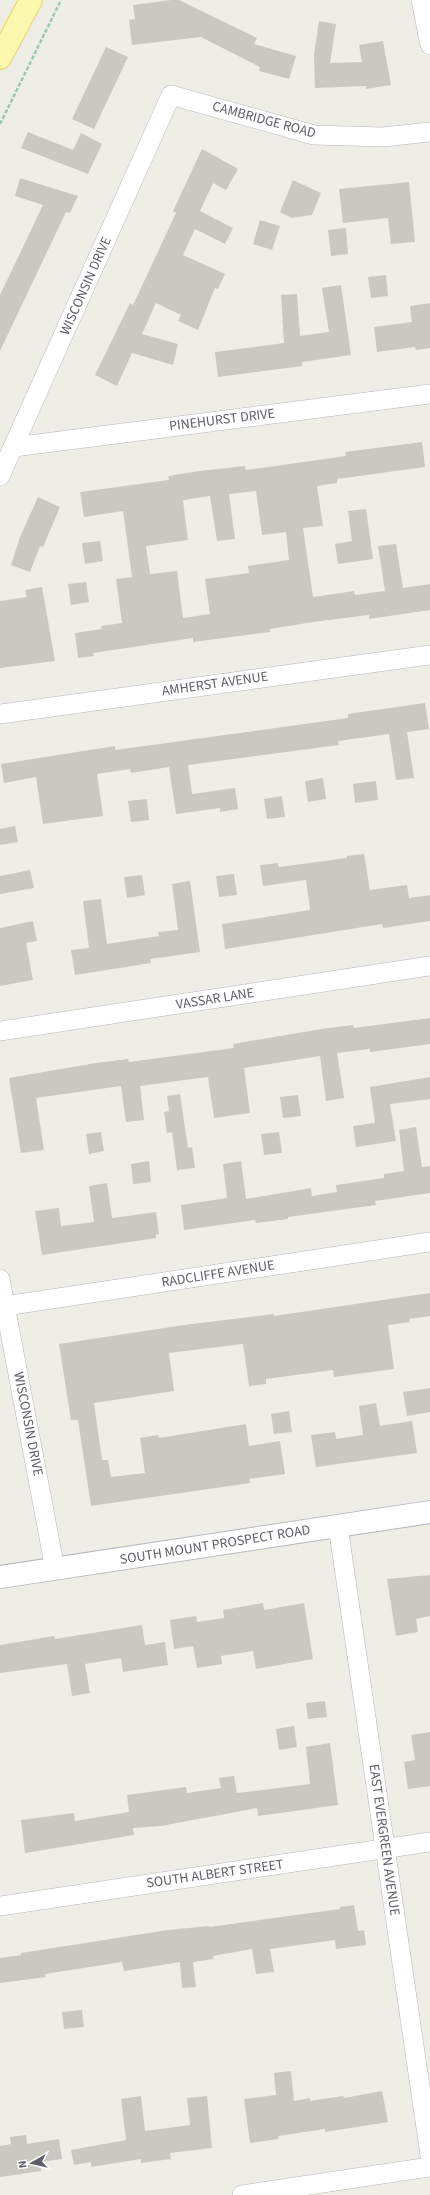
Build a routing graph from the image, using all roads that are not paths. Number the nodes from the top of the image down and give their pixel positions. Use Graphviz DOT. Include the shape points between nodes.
graph roads {
  1 [pos="31,0"];
  2 [pos="421,0"];
  3 [pos="430,45"];
  4 [pos="0,59"];
  5 [pos="170,95"];
  6 [pos="430,132"];
  7 [pos="430,394"];
  8 [pos="14,447"];
  9 [pos="0,476"];
  10 [pos="430,655"];
  11 [pos="0,714"];
  12 [pos="430,966"];
  13 [pos="0,1031"];
  14 [pos="430,1242"];
  15 [pos="0,1279"];
  16 [pos="5,1306"];
  17 [pos="430,1512"];
  18 [pos="338,1526"];
  19 [pos="55,1569"];
  20 [pos="0,1577"];
  21 [pos="430,1842"];
  22 [pos="384,1849"];
  23 [pos="0,1906"];
  24 [pos="430,2155"];
  25 [pos="430,2167"];
  26 [pos="242,2195"];
  1 -- 4 [label="main road"];
  2 -- 3 [label="street"];
  5 -- 6 [label="street, CAMBRIDGE ROAD" via="314,135 383,136"];
  5 -- 8 [label="street, WISCONSIN DRIVE"];
  7 -- 8 [label="street, PINEHURST DRIVE"];
  8 -- 9 [label="street, WISCONSIN DRIVE"];
  10 -- 11 [label="street, AMHERST AVENUE"];
  12 -- 13 [label="street, VASSAR LANE"];
  14 -- 16 [label="street, RADCLIFFE AVENUE"];
  15 -- 16 [label="street, WISCONSIN DRIVE"];
  16 -- 19 [label="street, WISCONSIN DRIVE"];
  17 -- 18 [label="main road, SOUTH MOUNT PROSPECT ROAD"];
  18 -- 19 [label="main road, SOUTH MOUNT PROSPECT ROAD"];
  18 -- 22 [label="street, EAST EVERGREEN AVENUE"];
  19 -- 20 [label="main road, SOUTH MOUNT PROSPECT ROAD"];
  21 -- 22 [label="street, SOUTH ALBERT STREET"];
  22 -- 23 [label="street, SOUTH ALBERT STREET"];
  22 -- 24 [label="street, EAST EVERGREEN AVENUE"];
  25 -- 26 [label="street"];
}
